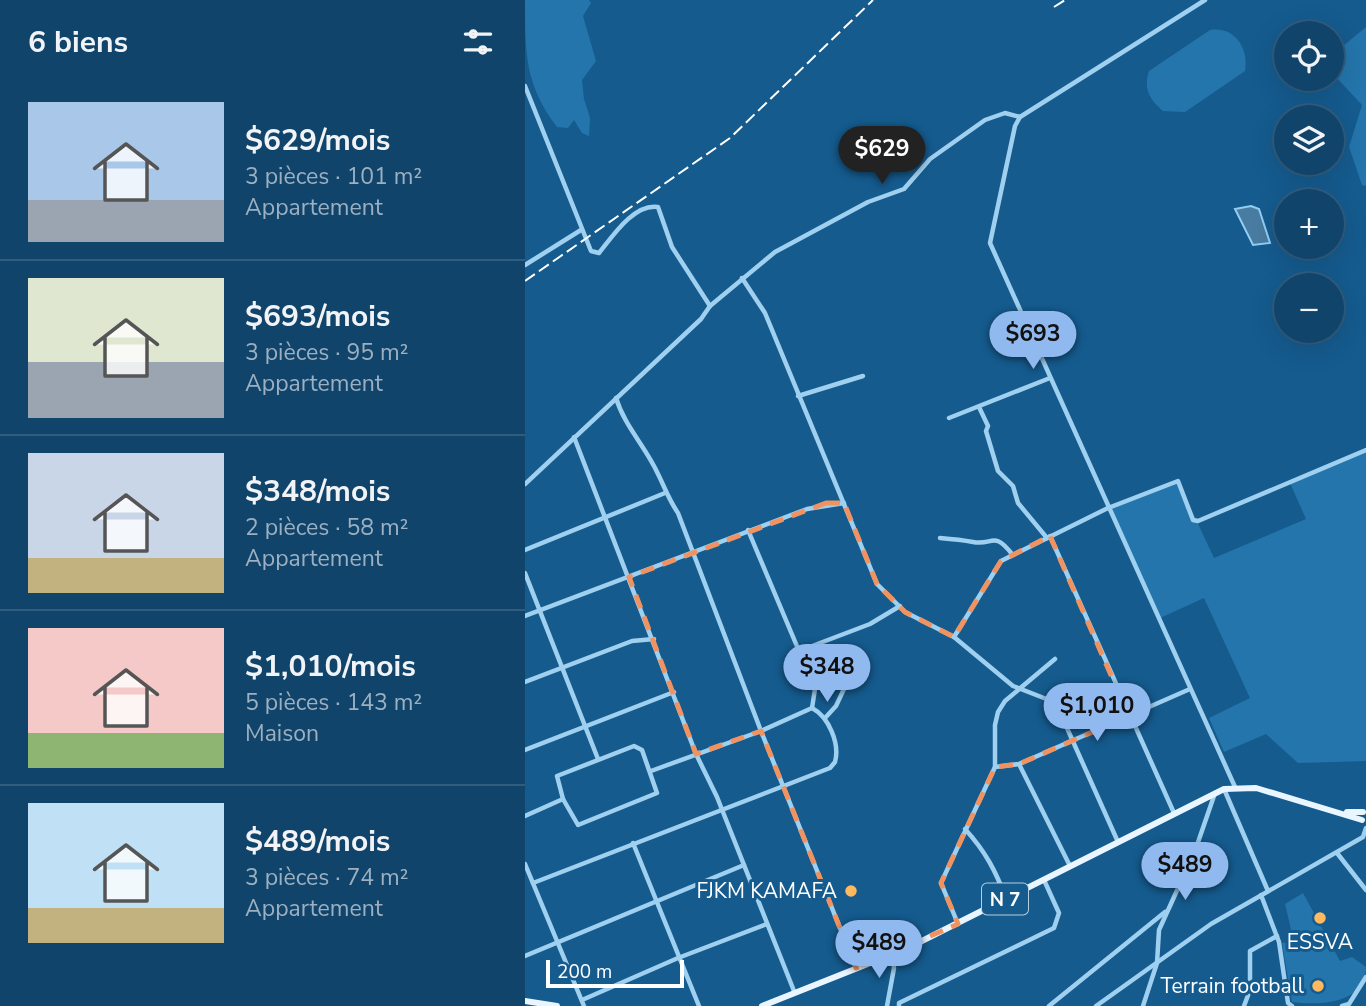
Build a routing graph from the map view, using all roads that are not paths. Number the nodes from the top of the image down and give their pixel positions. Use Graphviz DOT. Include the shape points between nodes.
graph roads {
  1 [pos="1205,0"];
  2 [pos="525,86"];
  3 [pos="1020,117"];
  4 [pos="581,230"];
  5 [pos="525,265"];
  6 [pos="742,278"];
  7 [pos="710,306"];
  8 [pos="863,376"];
  9 [pos="1050,378"];
  10 [pos="798,396"];
  11 [pos="616,398"];
  12 [pos="979,407"];
  13 [pos="949,418"];
  14 [pos="574,437"];
  15 [pos="1366,450"];
  16 [pos="525,484"];
  17 [pos="664,493"];
  18 [pos="843,503"];
  19 [pos="1108,508"];
  20 [pos="607,518"];
  21 [pos="748,530"];
  22 [pos="1049,537"];
  23 [pos="940,538"];
  24 [pos="525,550"];
  25 [pos="694,552"];
  26 [pos="1012,554"];
  27 [pos="525,573"];
  28 [pos="629,577"];
  29 [pos="900,606"];
  30 [pos="538,611"];
  31 [pos="525,616"];
  32 [pos="954,636"];
  33 [pos="654,639"];
  34 [pos="799,651"];
  35 [pos="858,659"];
  36 [pos="1055,659"];
  37 [pos="561,669"];
  38 [pos="525,682"];
  39 [pos="1019,688"];
  40 [pos="1190,689"];
  41 [pos="674,692"];
  42 [pos="812,708"];
  43 [pos="1129,716"];
  44 [pos="825,718"];
  45 [pos="586,727"];
  46 [pos="761,731"];
  47 [pos="1073,740"];
  48 [pos="525,750"];
  49 [pos="696,754"];
  50 [pos="598,759"];
  51 [pos="1019,764"];
  52 [pos="995,767"];
  53 [pos="651,771"];
  54 [pos="783,786"];
  55 [pos="1235,787"];
  56 [pos="1224,789"];
  57 [pos="1215,793"];
  58 [pos="563,799"];
  59 [pos="721,810"];
  60 [pos="1174,813"];
  61 [pos="525,816"];
  62 [pos="1365,819"];
  63 [pos="965,829"];
  64 [pos="1118,842"];
  65 [pos="633,843"];
  66 [pos="1337,853"];
  67 [pos="525,864"];
  68 [pos="744,865"];
  69 [pos="1070,866"];
  70 [pos="1044,880"];
  71 [pos="533,883"];
  72 [pos="1366,890"];
  73 [pos="1268,891"];
  74 [pos="1261,895"];
  75 [pos="1006,899"];
  76 [pos="656,901"];
  77 [pos="1167,910"];
  78 [pos="767,924"];
  79 [pos="958,924"];
  80 [pos="1277,936"];
  81 [pos="558,944"];
  82 [pos="892,955"];
  83 [pos="525,956"];
  84 [pos="678,958"];
  85 [pos="1157,963"];
  86 [pos="856,968"];
  87 [pos="1366,977"];
  88 [pos="794,991"];
  89 [pos="525,1001"];
  90 [pos="583,1003"];
  91 [pos="887,1004"];
  92 [pos="1289,1005"];
  93 [pos="557,1006"];
  94 [pos="699,1006"];
  95 [pos="762,1006"];
  96 [pos="898,1006"];
  97 [pos="1048,1006"];
  98 [pos="1096,1006"];
  99 [pos="1143,1006"];
  100 [pos="1244,1006"];
  101 [pos="1342,1006"];
  1 -- 3 [label="street"];
  2 -- 4 [label="street"];
  3 -- 6 [label="street" via="1005,113 985,120 930,159 904,189 818,227"];
  3 -- 9 [label="street" via="990,243"];
  4 -- 5 [label="street"];
  4 -- 7 [label="street" via="596,254 639,211 658,207 671,247"];
  6 -- 7 [label="street"];
  6 -- 10 [label="street" via="765,313"];
  7 -- 11 [label="street"];
  8 -- 10 [label="street"];
  9 -- 12 [label="street"];
  9 -- 19 [label="street"];
  10 -- 18 [label="street"];
  11 -- 14 [label="street"];
  11 -- 17 [label="street"];
  12 -- 13 [label="street"];
  12 -- 22 [label="street" via="998,471"];
  14 -- 16 [label="street"];
  14 -- 20 [label="street"];
  15 -- 19 [label="street" via="1198,521 1193,520 1178,481"];
  17 -- 20 [label="street"];
  17 -- 25 [label="street"];
  18 -- 21 [label="street" via="826,503"];
  18 -- 29 [label="street" via="877,584"];
  19 -- 22 [label="street"];
  19 -- 40 [label="street"];
  20 -- 24 [label="street"];
  20 -- 28 [label="street"];
  21 -- 25 [label="street"];
  21 -- 34 [label="street"];
  22 -- 26 [label="street"];
  22 -- 43 [label="street"];
  23 -- 26 [label="street" via="977,543 991,539 1003,542"];
  25 -- 28 [label="street"];
  25 -- 46 [label="street"];
  26 -- 32 [label="street" via="1001,561"];
  27 -- 30 [label="street"];
  28 -- 30 [label="street"];
  28 -- 33 [label="street"];
  29 -- 32 [label="street"];
  29 -- 34 [label="street" via="870,624"];
  30 -- 31 [label="street"];
  30 -- 37 [label="street"];
  32 -- 39 [label="street"];
  33 -- 37 [label="street" via="632,641"];
  33 -- 41 [label="street"];
  34 -- 42 [label="street" via="815,689"];
  35 -- 44 [label="street" via="836,706"];
  36 -- 39 [label="street"];
  37 -- 38 [label="street"];
  37 -- 45 [label="street"];
  39 -- 47 [label="street" via="1058,708"];
  39 -- 52 [label="street" via="998,712"];
  40 -- 43 [label="street"];
  40 -- 55 [label="street"];
  41 -- 45 [label="street"];
  41 -- 49 [label="street"];
  42 -- 44 [label="street"];
  42 -- 46 [label="street"];
  43 -- 47 [label="street"];
  43 -- 60 [label="street"];
  44 -- 54 [label="street" via="836,750 835,762"];
  45 -- 48 [label="street"];
  45 -- 50 [label="street"];
  46 -- 49 [label="street"];
  46 -- 54 [label="street"];
  47 -- 51 [label="street"];
  47 -- 64 [label="street"];
  49 -- 53 [label="street"];
  49 -- 59 [label="street"];
  50 -- 53 [label="street" via="634,746 642,750"];
  50 -- 58 [label="street" via="557,776"];
  51 -- 52 [label="street"];
  51 -- 69 [label="street"];
  52 -- 63 [label="street"];
  53 -- 58 [label="street" via="657,789 654,796 584,824 576,823"];
  54 -- 59 [label="street"];
  54 -- 86 [label="street"];
  55 -- 56 [label="main road, N 7"];
  55 -- 62 [label="main road, N 7"];
  56 -- 57 [label="main road, N 7"];
  56 -- 73 [label="street"];
  57 -- 60 [label="main road, N 7"];
  57 -- 77 [label="street" via="1195,851"];
  58 -- 61 [label="street"];
  59 -- 65 [label="street"];
  59 -- 68 [label="street"];
  60 -- 64 [label="main road, N 7"];
  62 -- 66 [label="street" via="1363,837"];
  63 -- 75 [label="street" via="990,861"];
  63 -- 79 [label="street" via="941,883"];
  64 -- 69 [label="main road, N 7"];
  65 -- 71 [label="street"];
  65 -- 76 [label="street"];
  66 -- 72 [label="street"];
  66 -- 73 [label="street"];
  67 -- 71 [label="street"];
  68 -- 76 [label="street"];
  68 -- 78 [label="street"];
  69 -- 70 [label="main road, N 7"];
  70 -- 75 [label="main road, N 7"];
  70 -- 96 [label="street" via="1059,914 1054,928"];
  71 -- 81 [label="street"];
  73 -- 74 [label="street"];
  74 -- 80 [label="street"];
  74 -- 85 [label="street"];
  75 -- 79 [label="main road, N 7"];
  76 -- 81 [label="street"];
  76 -- 84 [label="street"];
  77 -- 85 [label="street" via="1159,930"];
  77 -- 97 [label="street"];
  78 -- 84 [label="street"];
  78 -- 88 [label="street"];
  79 -- 82 [label="main road, N 7"];
  80 -- 92 [label="street"];
  80 -- 100 [label="street" via="1250,951 1250,990"];
  81 -- 83 [label="street"];
  81 -- 90 [label="street"];
  82 -- 86 [label="main road, N 7"];
  82 -- 91 [label="street"];
  84 -- 90 [label="street"];
  84 -- 94 [label="street"];
  85 -- 98 [label="street"];
  85 -- 99 [label="street"];
  86 -- 88 [label="main road, N 7"];
  87 -- 101 [label="street" via="1349,1004"];
  88 -- 95 [label="main road, N 7"];
  89 -- 93 [label="main road"];
  91 -- 96 [label="street"];
}
